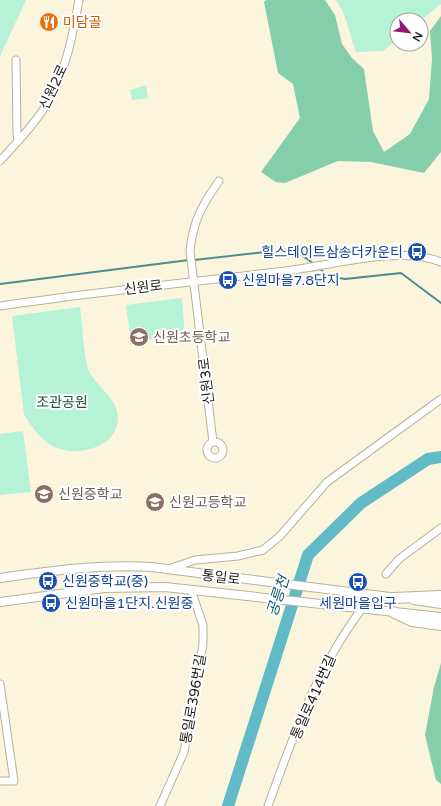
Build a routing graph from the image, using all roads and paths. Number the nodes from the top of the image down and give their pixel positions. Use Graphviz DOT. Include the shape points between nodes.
graph roads {
  1 [pos="79,0"];
  2 [pos="16,60"];
  3 [pos="18,141"];
  4 [pos="0,161"];
  5 [pos="219,181"];
  6 [pos="441,262"];
  7 [pos="194,280"];
  8 [pos="0,306"];
  9 [pos="441,399"];
  10 [pos="213,442"];
  11 [pos="441,528"];
  12 [pos="167,570"];
  13 [pos="386,574"];
  14 [pos="0,578"];
  15 [pos="191,590"];
  16 [pos="373,595"];
  17 [pos="441,596"];
  18 [pos="394,598"];
  19 [pos="0,602"];
  20 [pos="441,604"];
  21 [pos="361,609"];
  22 [pos="393,612"];
  23 [pos="441,618"];
  24 [pos="441,625"];
  25 [pos="0,684"];
  26 [pos="0,781"];
  27 [pos="160,806"];
  28 [pos="268,806"];
  1 -- 3 [label="street, 신원2로" via="71,42 49,101"];
  2 -- 3 [label="street"];
  3 -- 4 [label="street, 신원2로"];
  5 -- 7 [label="street, 신원3로" via="201,207 196,220 190,251"];
  6 -- 7 [label="street, 신원로" via="431,258 396,255 287,271"];
  7 -- 8 [label="street, 신원로"];
  7 -- 10 [label="street, 신원3로"];
  9 -- 12 [label="street" via="327,482 280,536 263,550 238,556 196,560"];
  11 -- 13 [label="street" via="399,559"];
  12 -- 14 [label="main road, 통일로" via="119,565 94,566"];
  12 -- 16 [label="main road, 통일로"];
  15 -- 19 [label="main road, 통일로" via="165,587 104,588"];
  15 -- 21 [label="main road, 통일로"];
  15 -- 27 [label="street, 통일로396번길" via="203,625 203,644 184,752"];
  16 -- 18 [label="main road, 통일로"];
  16 -- 21 [label="street, 통일로414번길"];
  17 -- 18 [label="highway"];
  18 -- 20 [label="main road, 통일로"];
  21 -- 22 [label="main road, 통일로"];
  21 -- 28 [label="street, 통일로414번길" via="337,643 308,703"];
  22 -- 23 [label="main road, 통일로"];
  22 -- 24 [label="highway" via="412,621"];
  25 -- 26 [label="street" via="14,781"];
}
